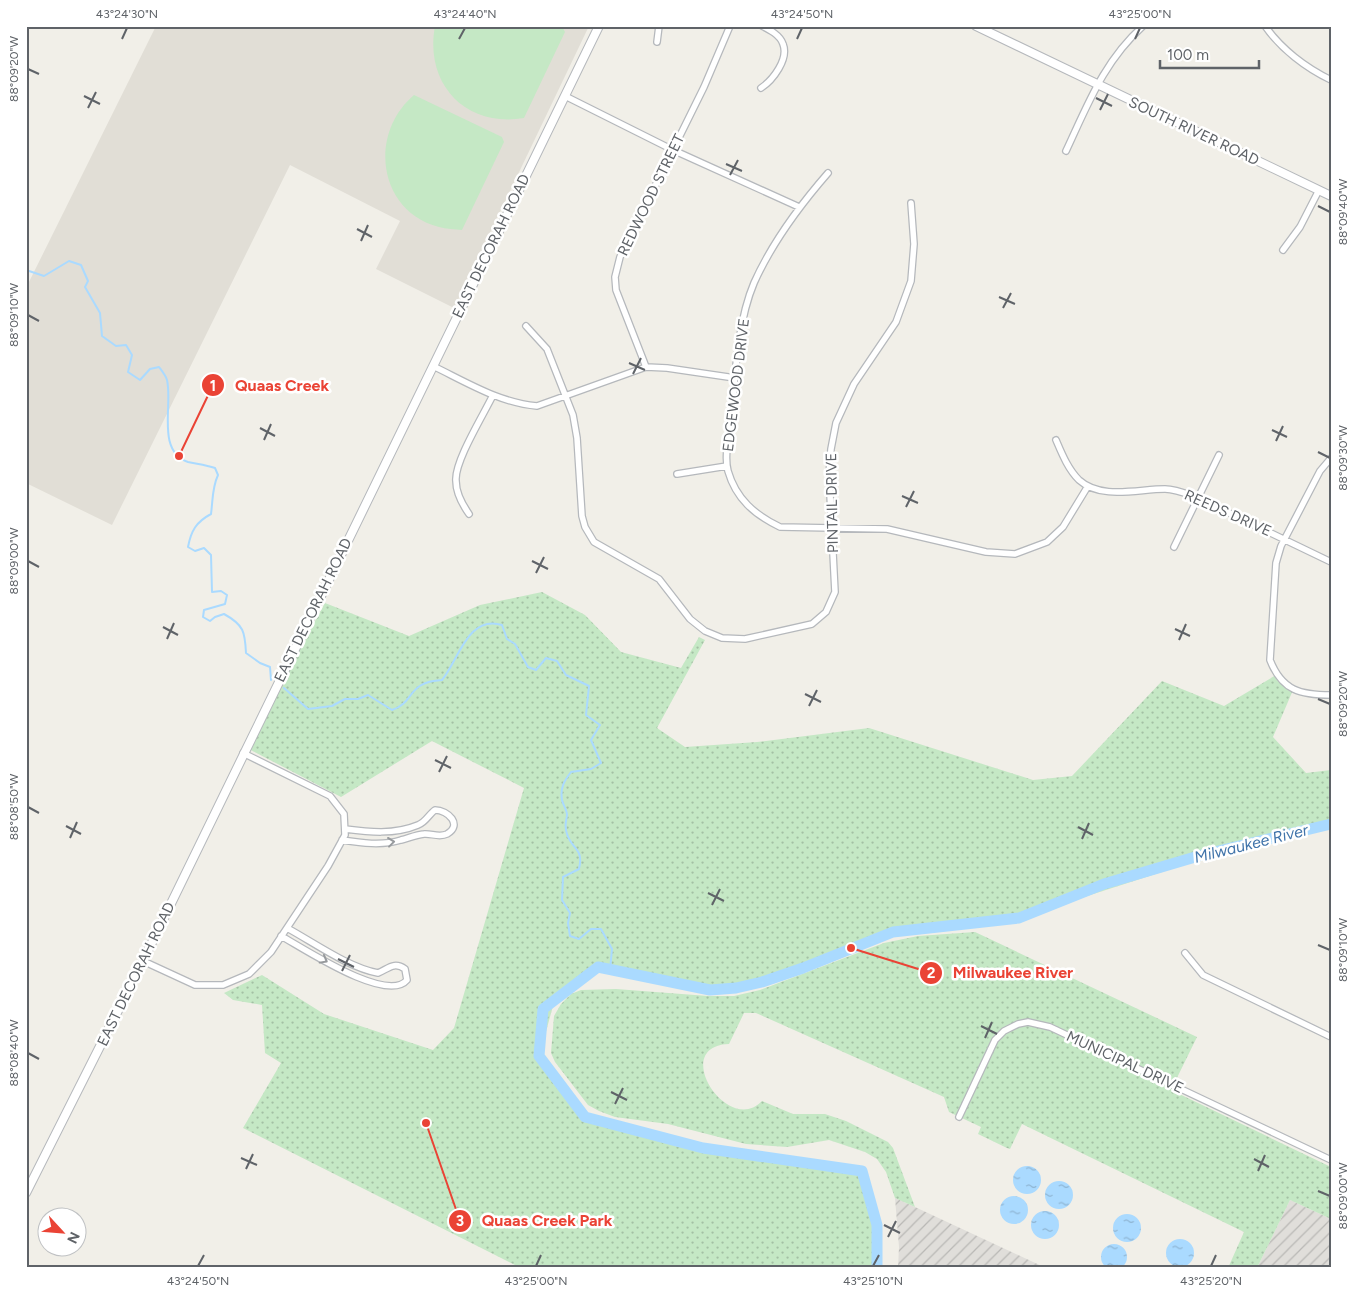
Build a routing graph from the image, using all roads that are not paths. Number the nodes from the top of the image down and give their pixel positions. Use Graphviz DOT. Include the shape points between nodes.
graph roads {
  1 [pos="599,26"];
  2 [pos="659,26"];
  3 [pos="730,26"];
  4 [pos="762,26"];
  5 [pos="976,26"];
  6 [pos="1143,26"];
  7 [pos="1265,26"];
  8 [pos="657,42"];
  9 [pos="1331,80"];
  10 [pos="1097,85"];
  11 [pos="761,88"];
  12 [pos="565,96"];
  13 [pos="673,150"];
  14 [pos="1066,151"];
  15 [pos="828,173"];
  16 [pos="1319,190"];
  17 [pos="1331,196"];
  18 [pos="911,203"];
  19 [pos="799,207"];
  20 [pos="1283,250"];
  21 [pos="526,326"];
  22 [pos="433,366"];
  23 [pos="646,368"];
  24 [pos="735,378"];
  25 [pos="493,395"];
  26 [pos="566,397"];
  27 [pos="1056,440"];
  28 [pos="1218,455"];
  29 [pos="1331,458"];
  30 [pos="727,466"];
  31 [pos="677,474"];
  32 [pos="1088,486"];
  33 [pos="1198,498"];
  34 [pos="469,514"];
  35 [pos="832,529"];
  36 [pos="1285,539"];
  37 [pos="1174,548"];
  38 [pos="1331,562"];
  39 [pos="1331,695"];
  40 [pos="243,753"];
  41 [pos="345,829"];
  42 [pos="342,840"];
  43 [pos="287,928"];
  44 [pos="281,936"];
  45 [pos="1185,953"];
  46 [pos="143,961"];
  47 [pos="1331,1037"];
  48 [pos="959,1117"];
  49 [pos="1331,1160"];
  50 [pos="26,1192"];
  1 -- 12 [label="street, EAST DECORAH ROAD"];
  2 -- 8 [label="street"];
  3 -- 13 [label="street, REDWOOD STREET"];
  4 -- 11 [label="street" via="773,31 783,42 784,52 770,83"];
  5 -- 10 [label="street, SOUTH RIVER ROAD"];
  6 -- 10 [label="street" via="1110,61"];
  7 -- 9 [label="street" via="1274,39 1298,59"];
  10 -- 14 [label="street"];
  10 -- 16 [label="street, SOUTH RIVER ROAD"];
  12 -- 13 [label="street"];
  12 -- 22 [label="street, EAST DECORAH ROAD"];
  13 -- 19 [label="street"];
  13 -- 23 [label="street, REDWOOD STREET" via="620,257 615,277 619,300"];
  15 -- 19 [label="street, EDGEWOOD DRIVE"];
  16 -- 17 [label="street, SOUTH RIVER ROAD"];
  16 -- 20 [label="street" via="1300,227"];
  18 -- 35 [label="street, PINTAIL DRIVE" via="914,244 911,281 896,322 854,384 836,423 830,475"];
  19 -- 24 [label="street, EDGEWOOD DRIVE" via="755,282 746,305"];
  21 -- 26 [label="street" via="547,349"];
  22 -- 25 [label="street"];
  22 -- 40 [label="street, EAST DECORAH ROAD"];
  23 -- 24 [label="street"];
  23 -- 26 [label="street"];
  24 -- 30 [label="street, EDGEWOOD DRIVE"];
  25 -- 26 [label="street" via="522,405 537,406"];
  25 -- 34 [label="street" via="458,466 455,480 458,494"];
  26 -- 35 [label="street, PINTAIL DRIVE" via="577,438 585,528 594,542 659,579 690,619 705,631 722,638 745,639 812,624 826,612 835,592"];
  27 -- 32 [label="street" via="1068,466"];
  28 -- 33 [label="street"];
  29 -- 36 [label="street" via="1320,471"];
  30 -- 31 [label="street"];
  30 -- 35 [label="street, EDGEWOOD DRIVE" via="745,504 764,520 780,527"];
  32 -- 33 [label="street, REEDS DRIVE" via="1108,492 1166,489"];
  32 -- 35 [label="street, EDGEWOOD DRIVE" via="1063,527 1047,542 1015,554 986,552 887,529"];
  33 -- 36 [label="street, REEDS DRIVE"];
  33 -- 37 [label="street"];
  36 -- 38 [label="street, REEDS DRIVE"];
  36 -- 39 [label="street" via="1276,563 1270,660 1276,675 1293,690"];
  40 -- 41 [label="street" via="330,796 344,814"];
  40 -- 46 [label="street, EAST DECORAH ROAD"];
  41 -- 42 [label="street"];
  42 -- 41 [label="street, one-way" via="378,843 426,834 441,836 448,834 453,820 449,814 435,810 418,825 394,831 380,833"];
  42 -- 43 [label="street"];
  43 -- 44 [label="street"];
  44 -- 43 [label="street, one-way" via="358,979 396,987 407,980 401,966 372,972"];
  44 -- 46 [label="street" via="249,974 223,985 194,985"];
  45 -- 47 [label="street" via="1203,975"];
  46 -- 50 [label="street, EAST DECORAH ROAD"];
  48 -- 49 [label="street, MUNICIPAL DRIVE" via="995,1040 1018,1024 1039,1023"];
}
